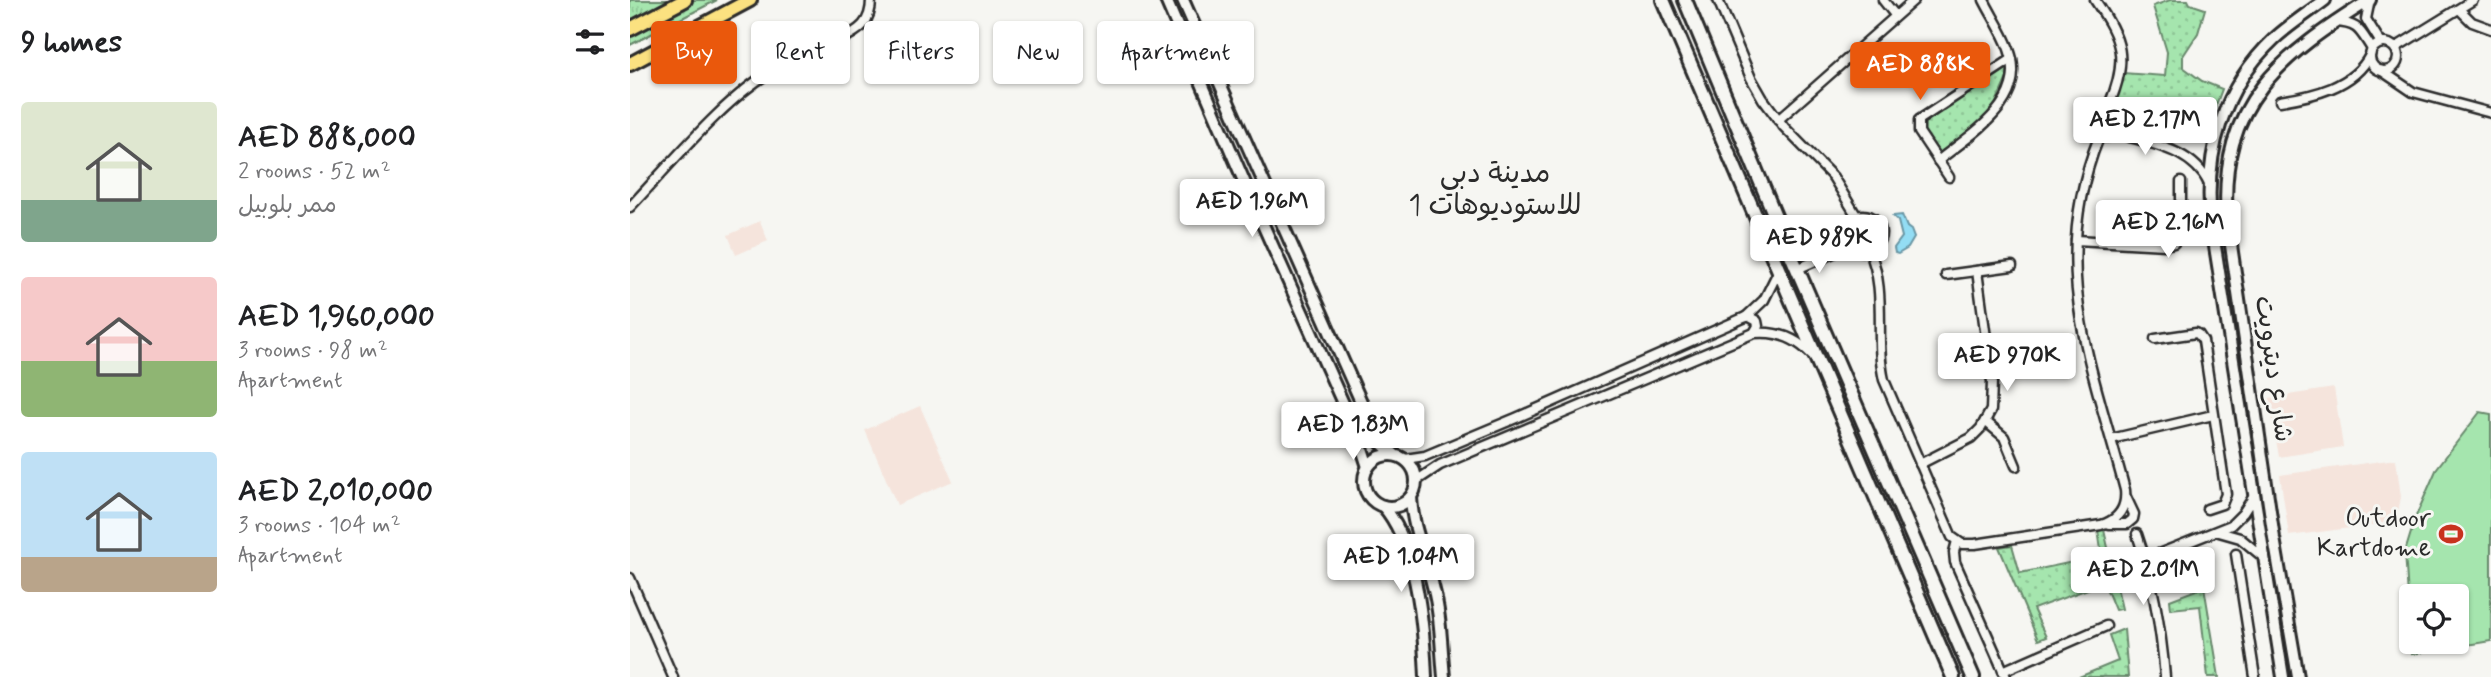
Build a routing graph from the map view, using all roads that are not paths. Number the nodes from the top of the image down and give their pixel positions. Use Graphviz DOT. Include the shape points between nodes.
graph roads {
  1 [pos="685,0"];
  2 [pos="750,0"];
  3 [pos="871,0"];
  4 [pos="1166,0"];
  5 [pos="1183,0"];
  6 [pos="1663,0"];
  7 [pos="1685,0"];
  8 [pos="1718,0"];
  9 [pos="1883,0"];
  10 [pos="1913,0"];
  11 [pos="1984,0"];
  12 [pos="2095,0"];
  13 [pos="2325,0"];
  14 [pos="2370,0"];
  15 [pos="2473,0"];
  16 [pos="2459,9"];
  17 [pos="1895,15"];
  18 [pos="2335,22"];
  19 [pos="630,29"];
  20 [pos="2491,29"];
  21 [pos="2381,43"];
  22 [pos="2395,48"];
  23 [pos="2371,52"];
  24 [pos="2012,59"];
  25 [pos="2397,60"];
  26 [pos="630,64"];
  27 [pos="2380,70"];
  28 [pos="2356,72"];
  29 [pos="2405,87"];
  30 [pos="2280,101"];
  31 [pos="2109,105"];
  32 [pos="2491,113"];
  33 [pos="1778,120"];
  34 [pos="2121,121"];
  35 [pos="2219,126"];
  36 [pos="2117,133"];
  37 [pos="2099,137"];
  38 [pos="1938,161"];
  39 [pos="1949,177"];
  40 [pos="2181,182"];
  41 [pos="2209,184"];
  42 [pos="630,207"];
  43 [pos="1856,215"];
  44 [pos="1844,232"];
  45 [pos="2076,240"];
  46 [pos="1849,246"];
  47 [pos="1869,250"];
  48 [pos="1794,263"];
  49 [pos="2012,266"];
  50 [pos="1779,270"];
  51 [pos="1977,271"];
  52 [pos="1946,275"];
  53 [pos="1746,317"];
  54 [pos="1754,333"];
  55 [pos="2155,338"];
  56 [pos="1817,362"];
  57 [pos="2213,415"];
  58 [pos="1985,421"];
  59 [pos="2111,439"];
  60 [pos="1399,457"];
  61 [pos="1920,464"];
  62 [pos="2016,466"];
  63 [pos="1368,467"];
  64 [pos="1416,481"];
  65 [pos="2126,496"];
  66 [pos="2254,496"];
  67 [pos="1411,497"];
  68 [pos="1383,506"];
  69 [pos="2207,509"];
  70 [pos="2106,524"];
  71 [pos="2216,531"];
  72 [pos="2137,534"];
  73 [pos="1957,541"];
  74 [pos="2236,554"];
  75 [pos="2263,557"];
  76 [pos="2146,559"];
  77 [pos="630,578"];
  78 [pos="2106,626"];
  79 [pos="2004,674"];
  80 [pos="673,677"];
  81 [pos="1426,677"];
  82 [pos="1444,677"];
  83 [pos="1953,677"];
  84 [pos="1973,677"];
  85 [pos="2165,677"];
  86 [pos="2255,677"];
  87 [pos="2283,677"];
  88 [pos="2298,677"];
  1 -- 19 [label="main road"];
  2 -- 26 [label="main road"];
  3 -- 42 [label="street" via="869,16 860,28 786,63 752,85"];
  4 -- 63 [label="street"];
  5 -- 60 [label="street" via="1374,430 1381,443"];
  6 -- 50 [label="main road"];
  7 -- 48 [label="main road"];
  8 -- 33 [label="street" via="1751,78"];
  9 -- 17 [label="street"];
  10 -- 17 [label="street"];
  11 -- 24 [label="street"];
  12 -- 31 [label="street" via="2115,31 2121,53 2120,76"];
  13 -- 35 [label="street, شارع ديترويت" via="2257,57 2232,95"];
  14 -- 18 [label="street, شارع ديترويت"];
  14 -- 21 [label="street" via="2366,19"];
  15 -- 16 [label="street"];
  16 -- 20 [label="street" via="2472,22"];
  16 -- 22 [label="street"];
  17 -- 33 [label="street"];
  18 -- 23 [label="street" via="2354,25"];
  18 -- 88 [label="street, شارع ديترويت" via="2294,52 2259,89 2233,146 2226,184 2227,218"];
  21 -- 22 [label="street"];
  21 -- 23 [label="street"];
  22 -- 25 [label="street"];
  23 -- 27 [label="street" via="2372,65"];
  23 -- 28 [label="street"];
  24 -- 38 [label="street" via="2011,84 2002,106"];
  24 -- 38 [label="street" via="1919,120 1919,132"];
  25 -- 27 [label="street" via="2393,67"];
  25 -- 29 [label="street"];
  27 -- 28 [label="street"];
  27 -- 29 [label="street"];
  28 -- 30 [label="street" via="2322,93"];
  29 -- 32 [label="street"];
  31 -- 34 [label="street" via="2118,111"];
  31 -- 37 [label="street" via="2093,109 2088,119 2090,130"];
  33 -- 43 [label="street" via="1829,171"];
  34 -- 35 [label="street" via="2178,136"];
  34 -- 36 [label="street"];
  35 -- 41 [label="street, شارع ديترويت"];
  36 -- 37 [label="street"];
  36 -- 41 [label="street" via="2183,155 2199,167"];
  37 -- 45 [label="street" via="2081,196"];
  38 -- 39 [label="street"];
  40 -- 45 [label="street" via="2181,232 2174,243"];
  41 -- 66 [label="street, شارع ديترويت"];
  43 -- 44 [label="street"];
  43 -- 47 [label="street" via="1874,218 1881,229 1879,242"];
  44 -- 46 [label="street"];
  44 -- 48 [label="street"];
  45 -- 59 [label="street" via="2080,326"];
  46 -- 47 [label="street"];
  46 -- 48 [label="street"];
  47 -- 61 [label="street" via="1879,288 1884,380"];
  48 -- 84 [label="main road"];
  49 -- 51 [label="street"];
  50 -- 53 [label="street" via="1764,300"];
  50 -- 56 [label="main road"];
  51 -- 52 [label="street"];
  51 -- 58 [label="street" via="1993,391"];
  53 -- 54 [label="street" via="1757,321"];
  53 -- 60 [label="street" via="1425,456"];
  54 -- 56 [label="street" via="1790,338"];
  54 -- 64 [label="street" via="1440,465"];
  55 -- 57 [label="street" via="2202,337"];
  56 -- 83 [label="main road"];
  57 -- 59 [label="street"];
  57 -- 69 [label="street" via="2226,495 2222,504"];
  58 -- 61 [label="street" via="1971,438"];
  58 -- 62 [label="street" via="2004,437"];
  59 -- 65 [label="street"];
  60 -- 63 [label="street" via="1384,455"];
  60 -- 64 [label="street" via="1413,468"];
  61 -- 73 [label="street" via="1948,532"];
  63 -- 68 [label="street" via="1365,490"];
  64 -- 67 [label="street"];
  65 -- 70 [label="street" via="2120,513"];
  65 -- 70 [label="street" via="2134,514 2132,522"];
  66 -- 71 [label="street" via="2238,520"];
  66 -- 75 [label="street, شارع ديترويت"];
  67 -- 68 [label="street" via="1397,506"];
  67 -- 82 [label="street" via="1414,524 1434,589"];
  68 -- 81 [label="street" via="1399,531 1412,574"];
  70 -- 73 [label="street" via="1975,544"];
  71 -- 75 [label="street" via="2240,538"];
  71 -- 76 [label="street"];
  72 -- 76 [label="street"];
  73 -- 79 [label="street" via="1955,562"];
  74 -- 86 [label="street"];
  75 -- 87 [label="street, شارع ديترويت"];
  76 -- 85 [label="street" via="2158,609"];
  77 -- 80 [label="street"];
  78 -- 79 [label="street"];
}
